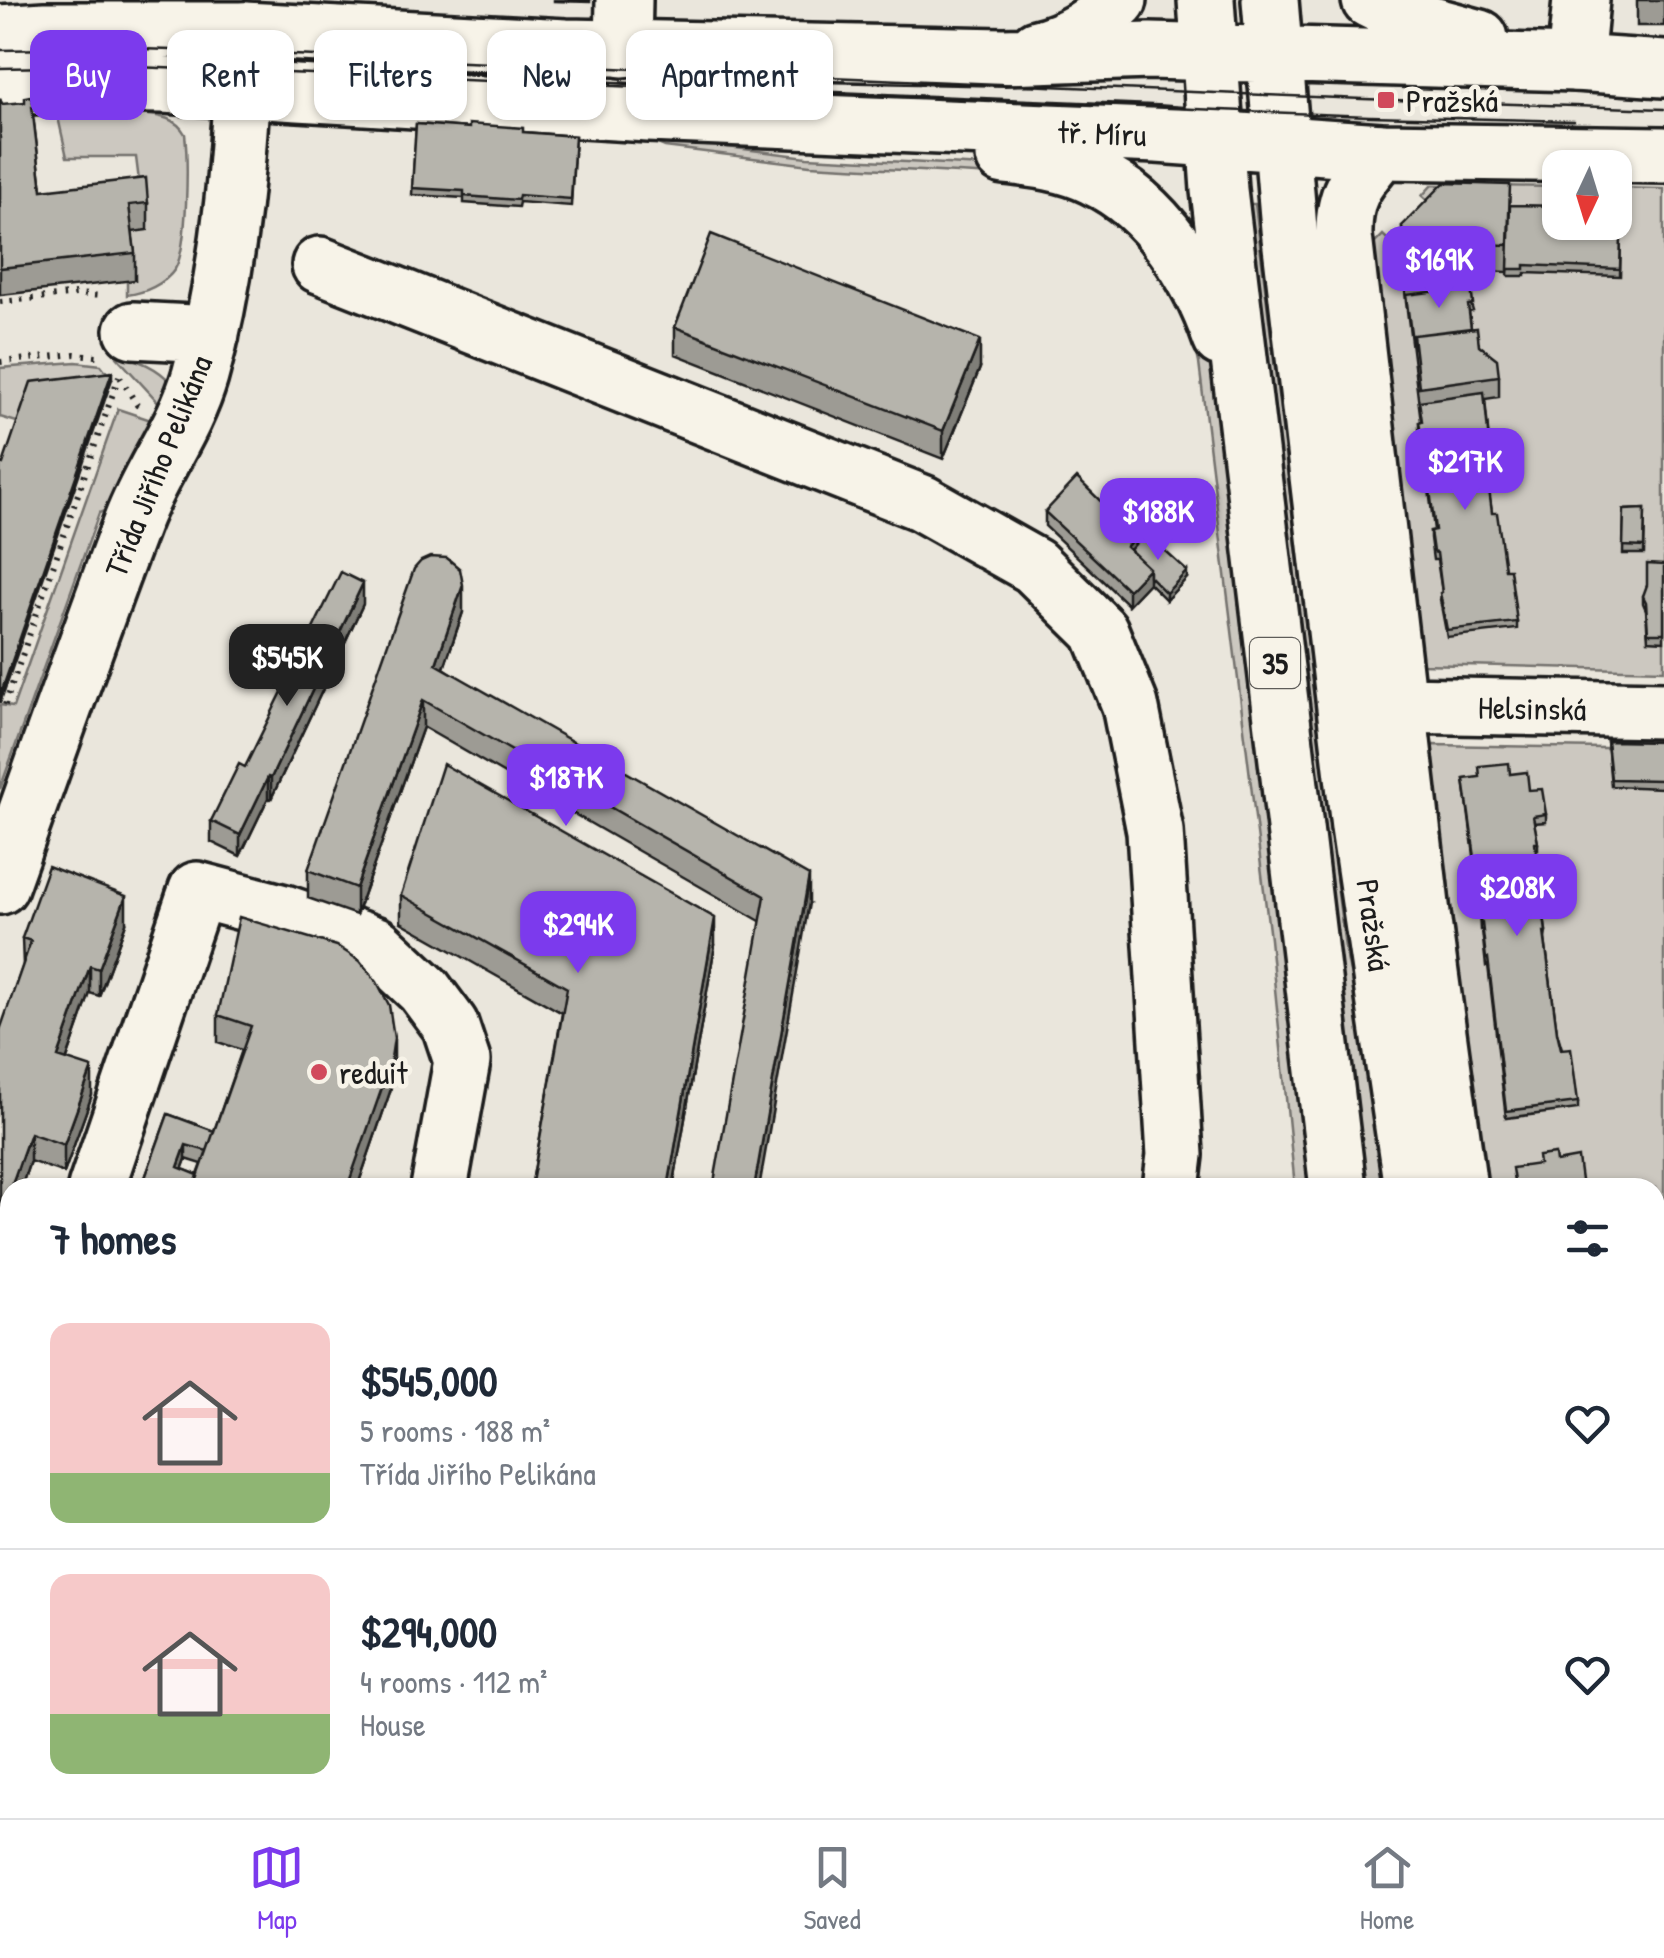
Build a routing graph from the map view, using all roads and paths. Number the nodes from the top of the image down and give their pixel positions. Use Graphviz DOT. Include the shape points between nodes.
graph roads {
  1 [pos="1119,0"];
  2 [pos="1206,0"];
  3 [pos="1370,0"];
  4 [pos="1581,0"];
  5 [pos="1272,20"];
  6 [pos="30,21"];
  7 [pos="624,24"];
  8 [pos="244,30"];
  9 [pos="1208,53"];
  10 [pos="1004,56"];
  11 [pos="1575,63"];
  12 [pos="1664,69"];
  13 [pos="24,86"];
  14 [pos="167,86"];
  15 [pos="294,92"];
  16 [pos="626,113"];
  17 [pos="833,117"];
  18 [pos="240,120"];
  19 [pos="676,120"];
  20 [pos="1214,124"];
  21 [pos="1282,144"];
  22 [pos="1381,150"];
  23 [pos="1664,155"];
  24 [pos="320,265"];
  25 [pos="0,302"];
  26 [pos="211,334"];
  27 [pos="116,345"];
  28 [pos="0,362"];
  29 [pos="151,410"];
  30 [pos="1248,430"];
  31 [pos="5,705"];
  32 [pos="1400,705"];
  33 [pos="1664,710"];
  34 [pos="0,886"];
  35 [pos="99,1178"];
  36 [pos="442,1178"];
  37 [pos="1173,1178"];
  38 [pos="1337,1178"];
  39 [pos="1411,1178"];
  40 [pos="1457,1178"];
  1 -- 10 [label="main road" via="1069,38"];
  2 -- 9 [label="main road, 35"];
  3 -- 11 [label="main road" via="1406,18"];
  4 -- 11 [label="main road"];
  5 -- 9 [label="main road"];
  5 -- 11 [label="main road"];
  5 -- 21 [label="main road, Pražská / 35"];
  6 -- 8 [label="main road"];
  6 -- 13 [label="main road"];
  7 -- 8 [label="main road"];
  7 -- 10 [label="main road"];
  9 -- 10 [label="main road"];
  9 -- 20 [label="main road, 35"];
  11 -- 12 [label="main road"];
  13 -- 14 [label="main road, tř. Míru"];
  15 -- 16 [label="main road, tř. Míru"];
  17 -- 20 [label="main road, tř. Míru"];
  18 -- 26 [label="main road, Třída Jiřího Pelikána" via="232,216"];
  19 -- 30 [label="main road" via="782,144 1028,158 1096,177 1144,212 1198,283"];
  20 -- 21 [label="main road, tř. Míru"];
  20 -- 30 [label="main road, Pražská / 35"];
  21 -- 22 [label="main road, tř. Míru"];
  21 -- 39 [label="main road, Pražská / 35" via="1359,827"];
  22 -- 23 [label="main road, tř. Míru"];
  22 -- 32 [label="main road, Pražská" via="1350,190 1344,221"];
  24 -- 37 [label="main road" via="922,503 1034,566 1100,631 1130,706 1155,832"];
  25 -- 27 [label="path" via="76,294"];
  26 -- 27 [label="main road"];
  26 -- 34 [label="main road, Třída Jiřího Pelikána" via="178,430 134,516"];
  27 -- 28 [label="path"];
  27 -- 29 [label="path" via="136,406"];
  27 -- 31 [label="path"];
  30 -- 38 [label="main road, Pražská / 35"];
  32 -- 33 [label="main road, Helsinská"];
  32 -- 40 [label="main road, Pražská"];
  35 -- 36 [label="main road" via="197,890 376,946 424,990 450,1025 462,1061"];
}
